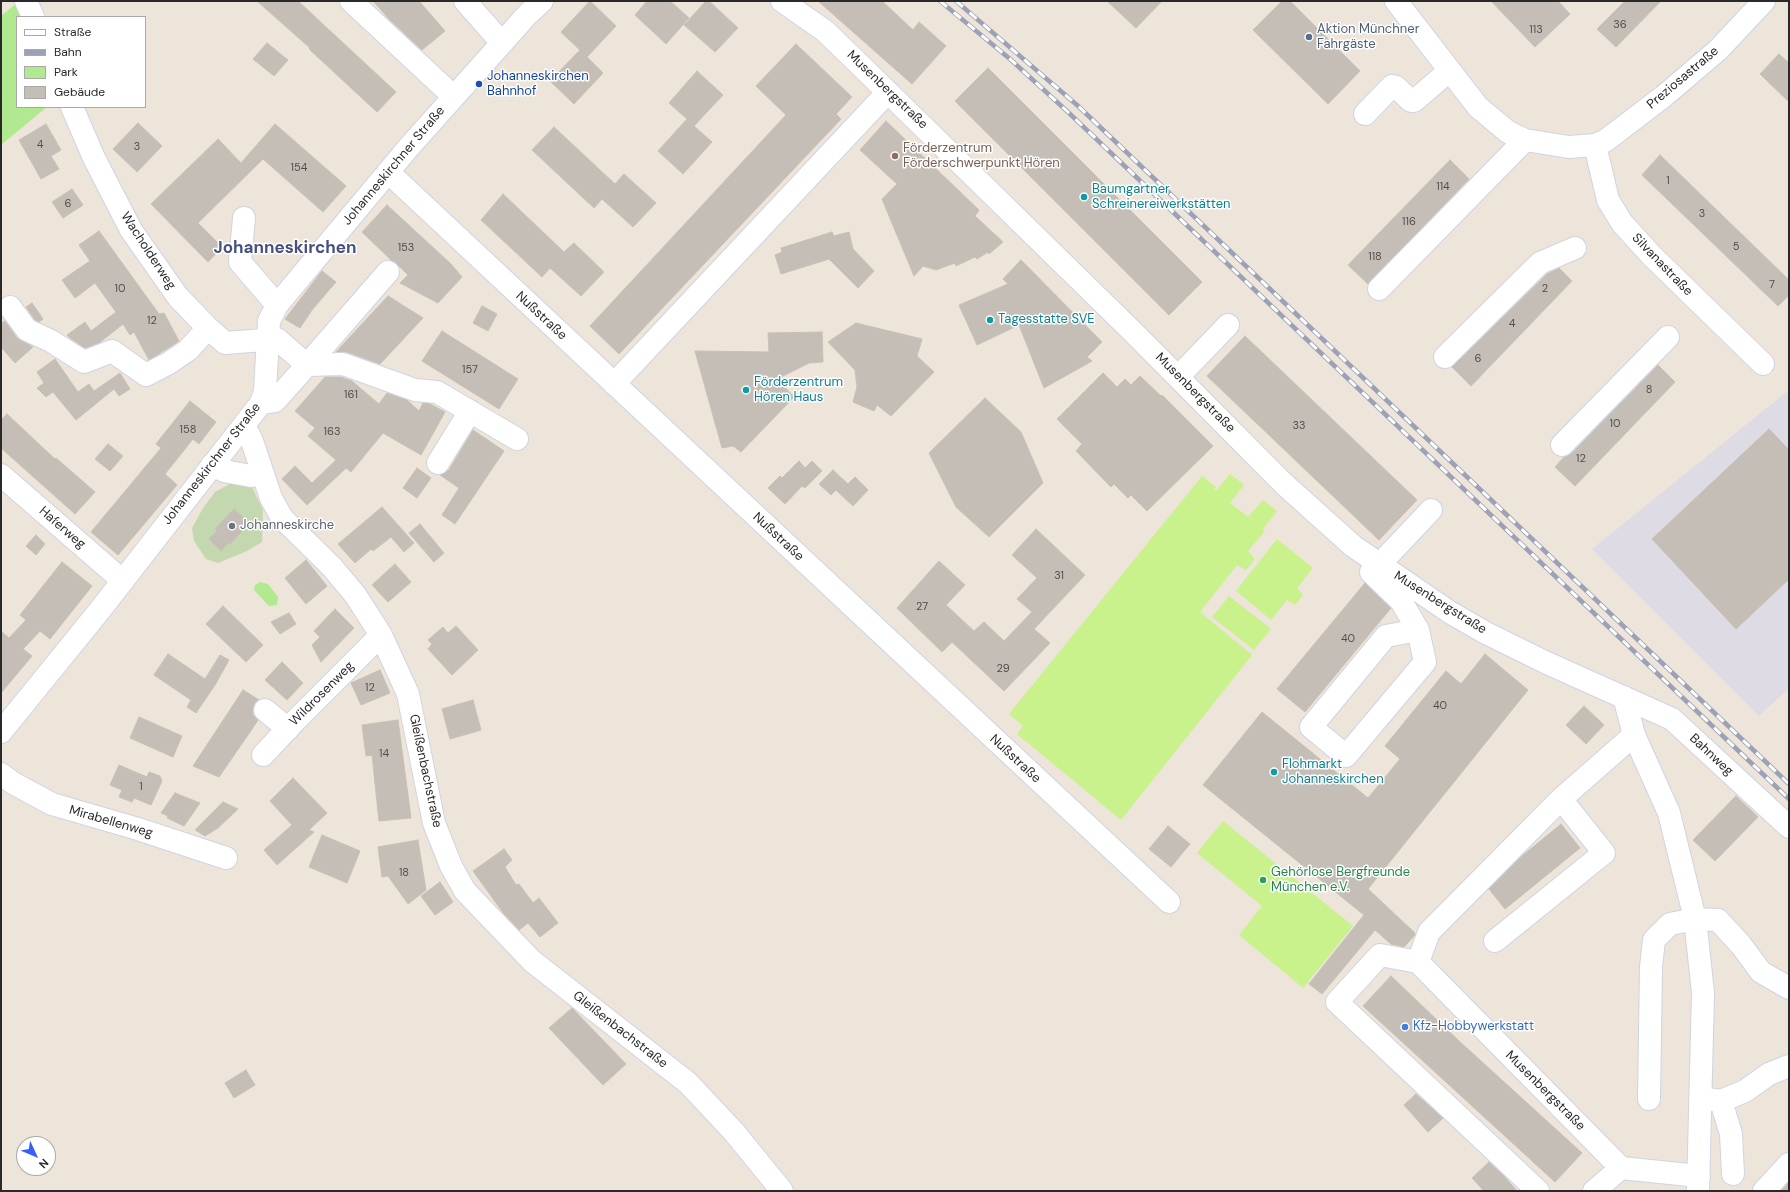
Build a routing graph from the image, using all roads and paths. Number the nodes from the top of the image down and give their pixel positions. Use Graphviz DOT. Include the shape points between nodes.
graph roads {
  1 [pos="26,1"];
  2 [pos="351,1"];
  3 [pos="465,1"];
  4 [pos="542,1"];
  5 [pos="782,1"];
  6 [pos="1396,1"];
  7 [pos="1764,1"];
  8 [pos="33,16"];
  9 [pos="502,42"];
  10 [pos="1449,71"];
  11 [pos="888,92"];
  12 [pos="453,96"];
  13 [pos="72,108"];
  14 [pos="1365,114"];
  15 [pos="1525,140"];
  16 [pos="1595,145"];
  17 [pos="388,172"];
  18 [pos="244,218"];
  19 [pos="1575,248"];
  20 [pos="388,272"];
  21 [pos="1379,289"];
  22 [pos="277,305"];
  23 [pos="10,308"];
  24 [pos="1228,325"];
  25 [pos="208,328"];
  26 [pos="1668,337"];
  27 [pos="267,340"];
  28 [pos="1445,357"];
  29 [pos="1763,364"];
  30 [pos="307,365"];
  31 [pos="1178,377"];
  32 [pos="614,384"];
  33 [pos="260,403"];
  34 [pos="470,411"];
  35 [pos="242,427"];
  36 [pos="517,439"];
  37 [pos="1562,445"];
  38 [pos="438,463"];
  39 [pos="212,465"];
  40 [pos="263,474"];
  41 [pos="1,475"];
  42 [pos="1431,510"];
  43 [pos="1353,546"];
  44 [pos="1379,565"];
  45 [pos="123,581"];
  46 [pos="1418,630"];
  47 [pos="381,635"];
  48 [pos="1624,697"];
  49 [pos="265,710"];
  50 [pos="288,728"];
  51 [pos="1,732"];
  52 [pos="1634,735"];
  53 [pos="263,755"];
  54 [pos="1,774"];
  55 [pos="1561,799"];
  56 [pos="1789,827"];
  57 [pos="226,858"];
  58 [pos="1168,902"];
  59 [pos="1695,919"];
  60 [pos="1495,941"];
  61 [pos="1418,962"];
  62 [pos="1789,988"];
  63 [pos="1789,1066"];
  64 [pos="1648,1099"];
  65 [pos="1711,1100"];
  66 [pos="1789,1164"];
  67 [pos="1621,1168"];
  68 [pos="1733,1174"];
  69 [pos="1698,1184"];
  70 [pos="782,1191"];
  71 [pos="1538,1191"];
  72 [pos="1594,1191"];
  73 [pos="1764,1191"];
  1 -- 8 [label="street"];
  2 -- 12 [label="street"];
  3 -- 9 [label="street"];
  4 -- 9 [label="street, Johanneskirchner Straße"];
  5 -- 11 [label="street, Musenbergstraße" via="825,31"];
  6 -- 10 [label="street"];
  7 -- 16 [label="street, Preziosastraße" via="1718,50 1664,96 1605,141"];
  9 -- 12 [label="street, Johanneskirchner Straße"];
  10 -- 14 [label="street" via="1414,101 1410,101 1392,86"];
  10 -- 15 [label="street" via="1478,107 1508,132"];
  11 -- 31 [label="street, Musenbergstraße"];
  11 -- 32 [label="street"];
  12 -- 17 [label="street, Johanneskirchner Straße"];
  13 -- 25 [label="street, Wacholderweg" via="94,158 131,230 178,297"];
  15 -- 16 [label="street" via="1569,147"];
  15 -- 21 [label="street"];
  16 -- 29 [label="street, Silvanastraße" via="1608,200 1622,223 1651,255"];
  17 -- 22 [label="street, Johanneskirchner Straße"];
  17 -- 32 [label="street, Nußstraße"];
  18 -- 22 [label="street" via="240,262"];
  19 -- 28 [label="street" via="1540,263"];
  20 -- 30 [label="street"];
  22 -- 27 [label="street, Johanneskirchner Straße" via="269,321"];
  23 -- 25 [label="street" via="27,330 51,341 84,362 112,351 146,375 188,350"];
  24 -- 31 [label="street"];
  25 -- 27 [label="street, Wacholderweg" via="225,343"];
  26 -- 37 [label="street"];
  27 -- 30 [label="street" via="277,340"];
  27 -- 33 [label="street, Johanneskirchner Straße" via="265,391"];
  30 -- 33 [label="street" via="275,401"];
  30 -- 34 [label="street" via="343,364 415,390 437,392"];
  31 -- 43 [label="street, Musenbergstraße" via="1284,484"];
  32 -- 58 [label="street, Nußstraße"];
  33 -- 35 [label="street, Johanneskirchner Straße"];
  34 -- 36 [label="street"];
  34 -- 38 [label="street"];
  35 -- 39 [label="street, Johanneskirchner Straße"];
  35 -- 40 [label="street, Gleißenbachstraße" via="252,441"];
  39 -- 40 [label="street" via="224,471 251,476"];
  39 -- 45 [label="street, Johanneskirchner Straße"];
  40 -- 47 [label="street, Gleißenbachstraße" via="271,498 282,518 332,567 356,596"];
  41 -- 45 [label="street, Haferweg"];
  42 -- 44 [label="street"];
  43 -- 44 [label="street, Musenbergstraße"];
  43 -- 46 [label="street" via="1369,571 1401,600"];
  44 -- 48 [label="street, Musenbergstraße" via="1451,614 1486,633"];
  45 -- 51 [label="street, Johanneskirchner Straße"];
  46 -- 46 [label="street" via="1386,636 1311,727 1346,756 1424,662"];
  47 -- 50 [label="street, Wildrosenweg"];
  47 -- 70 [label="street, Gleißenbachstraße" via="408,694 434,823 451,866 465,891 532,961 688,1083 734,1132"];
  48 -- 52 [label="street"];
  48 -- 56 [label="street, Bahnweg" via="1672,718"];
  49 -- 50 [label="street"];
  50 -- 53 [label="street, Wildrosenweg"];
  52 -- 55 [label="street"];
  52 -- 59 [label="street" via="1669,813"];
  54 -- 57 [label="street, Mirabellenweg" via="52,804"];
  55 -- 60 [label="street" via="1604,853"];
  55 -- 61 [label="street" via="1429,932"];
  59 -- 62 [label="street" via="1718,920 1762,972"];
  59 -- 64 [label="street" via="1670,924 1654,940"];
  59 -- 65 [label="street"];
  61 -- 67 [label="street, Musenbergstraße"];
  61 -- 71 [label="street" via="1380,955 1337,1002"];
  63 -- 65 [label="street" via="1769,1074 1745,1091"];
  65 -- 68 [label="street" via="1731,1134"];
  65 -- 69 [label="street"];
  66 -- 73 [label="street"];
  67 -- 69 [label="street"];
  67 -- 72 [label="street"];
}
